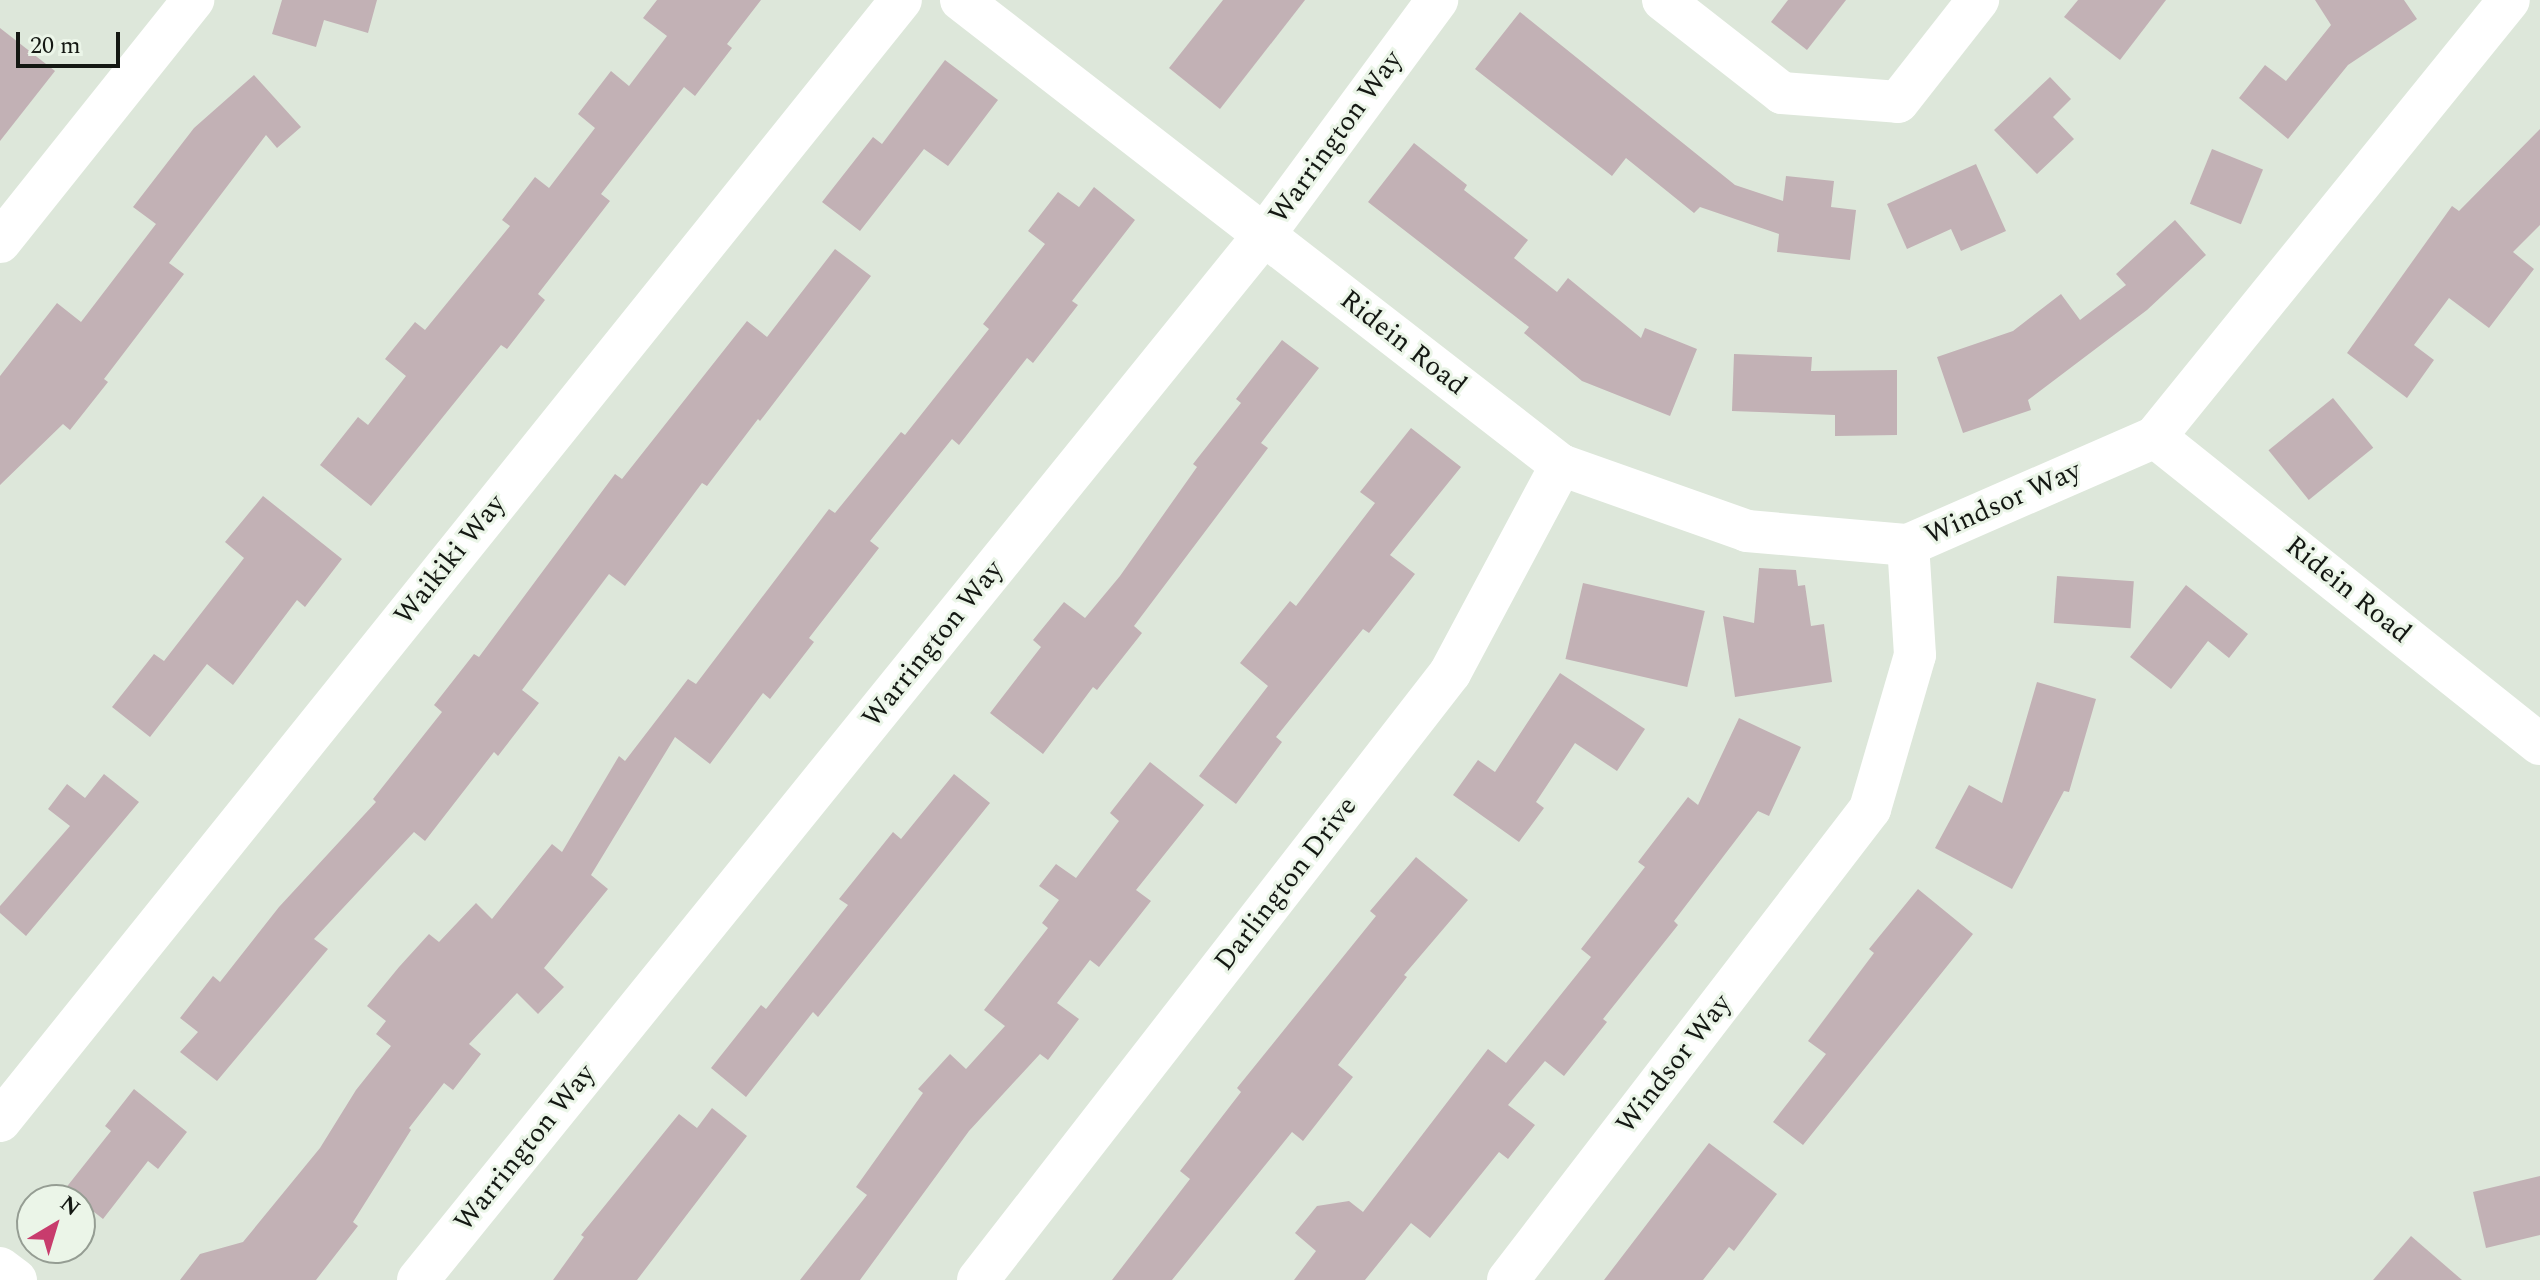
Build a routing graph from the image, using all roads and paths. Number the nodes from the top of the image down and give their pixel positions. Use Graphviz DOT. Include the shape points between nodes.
graph roads {
  1 [pos="193,0"];
  2 [pos="901,0"];
  3 [pos="961,0"];
  4 [pos="1437,0"];
  5 [pos="1663,0"];
  6 [pos="1978,0"];
  7 [pos="2509,0"];
  8 [pos="1264,235"];
  9 [pos="0,242"];
  10 [pos="2155,437"];
  11 [pos="1561,465"];
  12 [pos="1908,545"];
  13 [pos="2540,744"];
  14 [pos="0,1121"];
  15 [pos="0,1268"];
  16 [pos="16,1280"];
  17 [pos="418,1280"];
  18 [pos="978,1280"];
  19 [pos="1508,1280"];
  1 -- 9 [label="street"];
  2 -- 14 [label="street, Waikiki Way"];
  3 -- 8 [label="street, Ridein Road"];
  4 -- 8 [label="street, Warrington Way"];
  5 -- 6 [label="street" via="1782,93 1898,102"];
  7 -- 10 [label="street, Windsor Way"];
  8 -- 11 [label="street, Ridein Road"];
  8 -- 17 [label="street, Warrington Way"];
  10 -- 12 [label="street, Windsor Way"];
  10 -- 13 [label="street, Ridein Road"];
  11 -- 12 [label="street, Ridein Road" via="1747,531"];
  11 -- 18 [label="street, Darlington Drive" via="1450,673"];
  12 -- 19 [label="street, Windsor Way" via="1915,655 1870,809"];
  15 -- 16 [label="street"];
}
